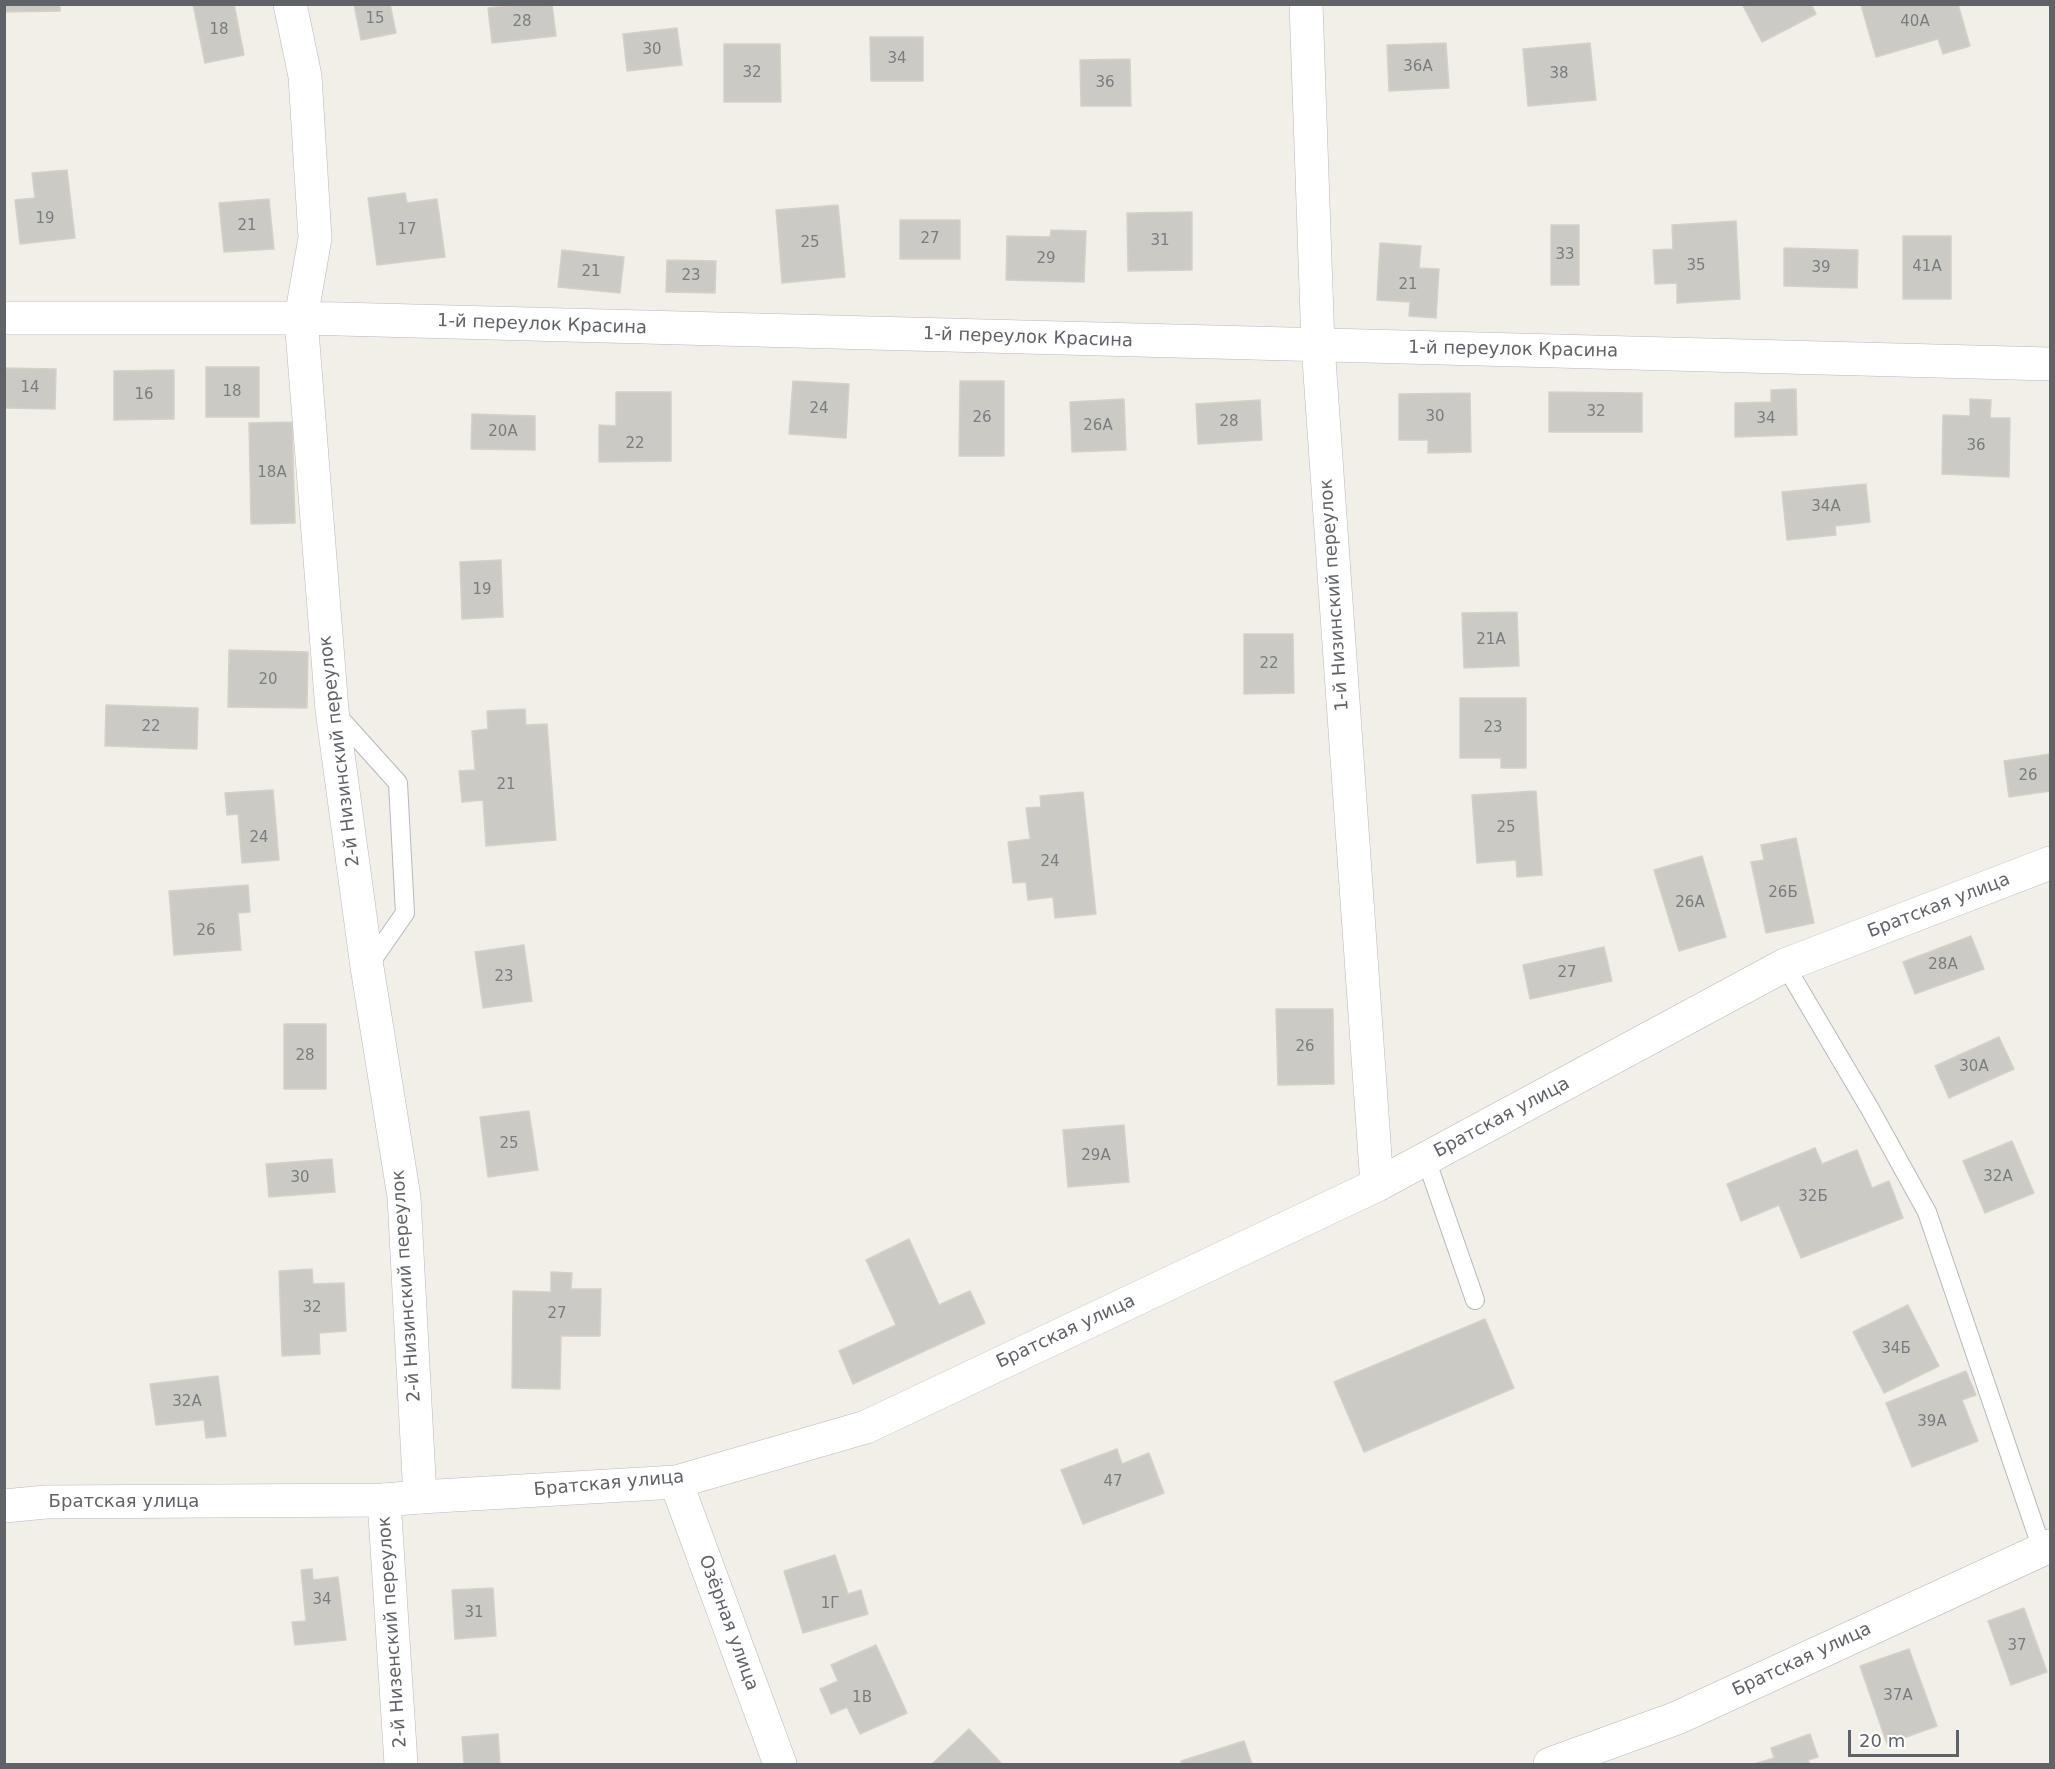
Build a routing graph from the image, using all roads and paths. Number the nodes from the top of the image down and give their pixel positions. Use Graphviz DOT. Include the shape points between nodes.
graph roads {
  1 [pos="290,4"];
  2 [pos="1306,4"];
  3 [pos="4,318"];
  4 [pos="300,318"];
  5 [pos="1318,345"];
  6 [pos="2050,364"];
  7 [pos="332,710"];
  8 [pos="2050,863"];
  9 [pos="1785,965"];
  10 [pos="367,967"];
  11 [pos="1426,1159"];
  12 [pos="1377,1185"];
  13 [pos="1475,1300"];
  14 [pos="676,1482"];
  15 [pos="420,1497"];
  16 [pos="384,1500"];
  17 [pos="4,1506"];
  18 [pos="2046,1547"];
  19 [pos="401,1764"];
  20 [pos="780,1764"];
  21 [pos="1550,1764"];
  1 -- 4 [label="street, 2-й Низинский переулок" via="305,76 315,238"];
  2 -- 5 [label="street, 1-й Низинский переулок"];
  3 -- 4 [label="street, 1-й переулок Красина"];
  4 -- 5 [label="street, 1-й переулок Красина"];
  4 -- 7 [label="street, 2-й Низинский переулок"];
  5 -- 6 [label="street, 1-й переулок Красина"];
  5 -- 12 [label="street, 1-й Низинский переулок"];
  7 -- 10 [label="street, 2-й Низинский переулок"];
  7 -- 10 [label="lane" via="398,783 405,913"];
  8 -- 9 [label="street, Братская улица"];
  9 -- 11 [label="street, Братская улица"];
  9 -- 18 [label="lane" via="1927,1212"];
  10 -- 15 [label="street, 2-й Низинский переулок" via="404,1197"];
  11 -- 12 [label="street, Братская улица"];
  11 -- 13 [label="lane"];
  12 -- 14 [label="street, Братская улица" via="866,1427"];
  14 -- 15 [label="street, Братская улица"];
  14 -- 20 [label="street, Озёрная улица"];
  15 -- 16 [label="street, Братская улица"];
  16 -- 17 [label="street, Братская улица" via="46,1502"];
  16 -- 19 [label="street, 2-й Низенский переулок"];
  18 -- 21 [label="street, Братская улица" via="1677,1718"];
}
